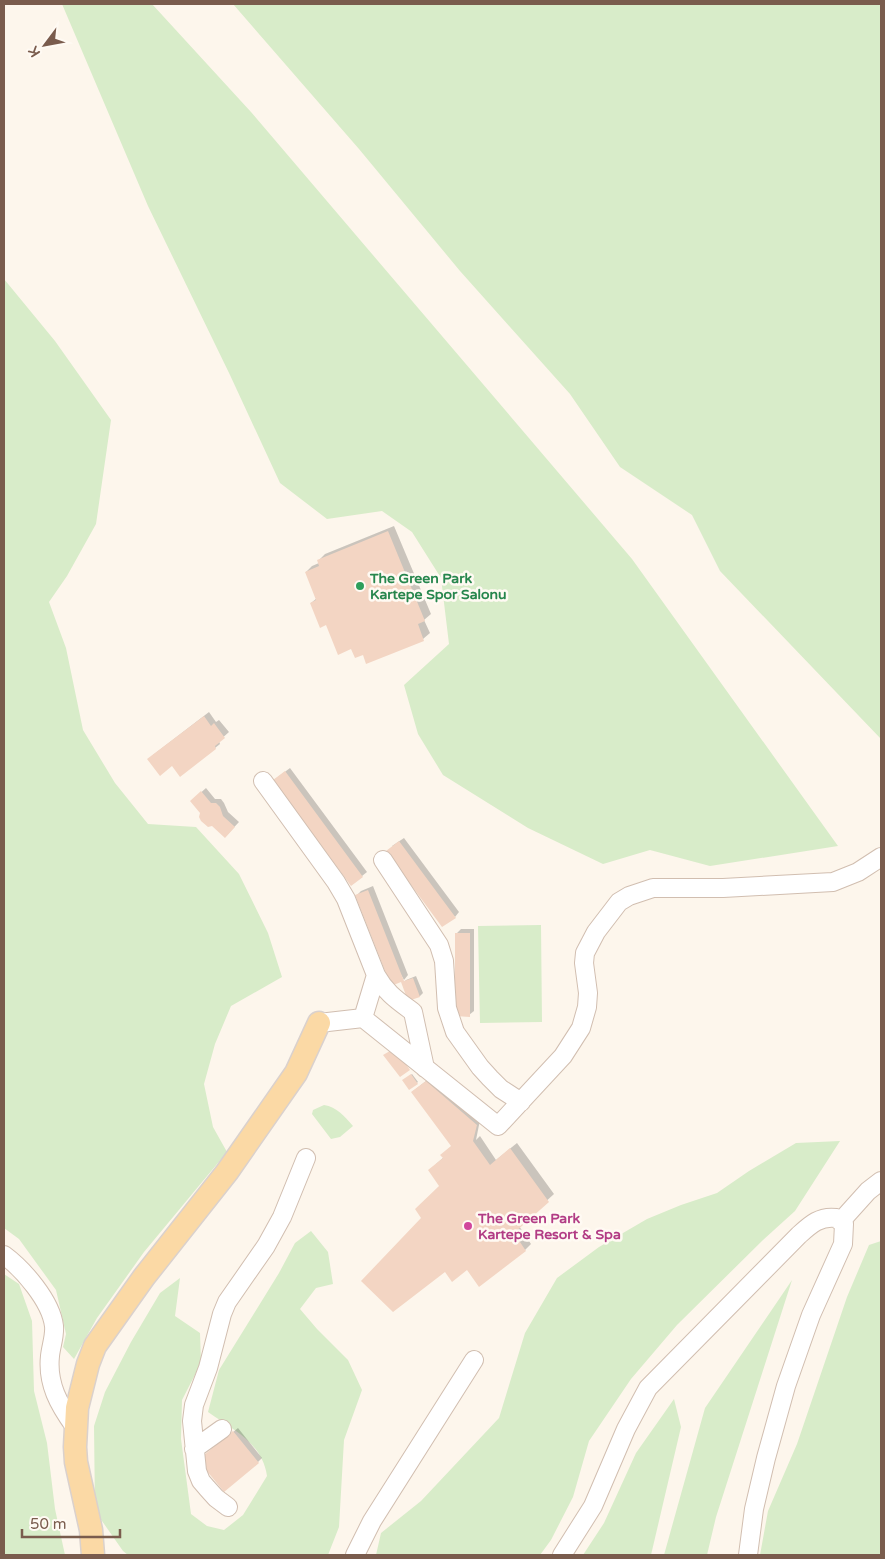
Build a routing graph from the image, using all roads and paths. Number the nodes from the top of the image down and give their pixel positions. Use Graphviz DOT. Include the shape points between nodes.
graph roads {
  1 [pos="263,781"];
  2 [pos="881,857"];
  3 [pos="383,860"];
  4 [pos="376,975"];
  5 [pos="363,1018"];
  6 [pos="319,1022"];
  7 [pos="425,1068"];
  8 [pos="521,1102"];
  9 [pos="306,1158"];
  10 [pos="881,1181"];
  11 [pos="841,1221"];
  12 [pos="4,1254"];
  13 [pos="474,1360"];
  14 [pos="75,1427"];
  15 [pos="222,1429"];
  16 [pos="194,1449"];
  17 [pos="228,1506"];
  18 [pos="93,1555"];
  19 [pos="355,1555"];
  20 [pos="562,1555"];
  21 [pos="748,1555"];
  1 -- 4 [label="street" via="346,899"];
  2 -- 8 [label="street" via="834,882 652,888 618,902 596,932 586,953 588,1007 581,1028 562,1056"];
  3 -- 8 [label="street" via="439,945 444,961 447,1008 455,1032 485,1073"];
  4 -- 5 [label="street"];
  4 -- 7 [label="street" via="383,988 413,1012"];
  5 -- 6 [label="street"];
  5 -- 7 [label="street"];
  6 -- 14 [label="main road" via="296,1073 227,1172 144,1277 95,1346 82,1387"];
  7 -- 8 [label="street" via="498,1126"];
  9 -- 16 [label="street" via="282,1217 222,1314 194,1405"];
  10 -- 11 [label="street"];
  11 -- 20 [label="street" via="822,1218 814,1222 648,1388 626,1429 593,1506"];
  11 -- 21 [label="street" via="845,1228 844,1244 797,1351 768,1449 754,1508"];
  12 -- 14 [label="street" via="29,1279 52,1316 52,1385 62,1409"];
  13 -- 19 [label="street" via="372,1521"];
  14 -- 18 [label="main road" via="76,1462 91,1530"];
  15 -- 16 [label="street"];
  16 -- 17 [label="street" via="201,1481"];
}
